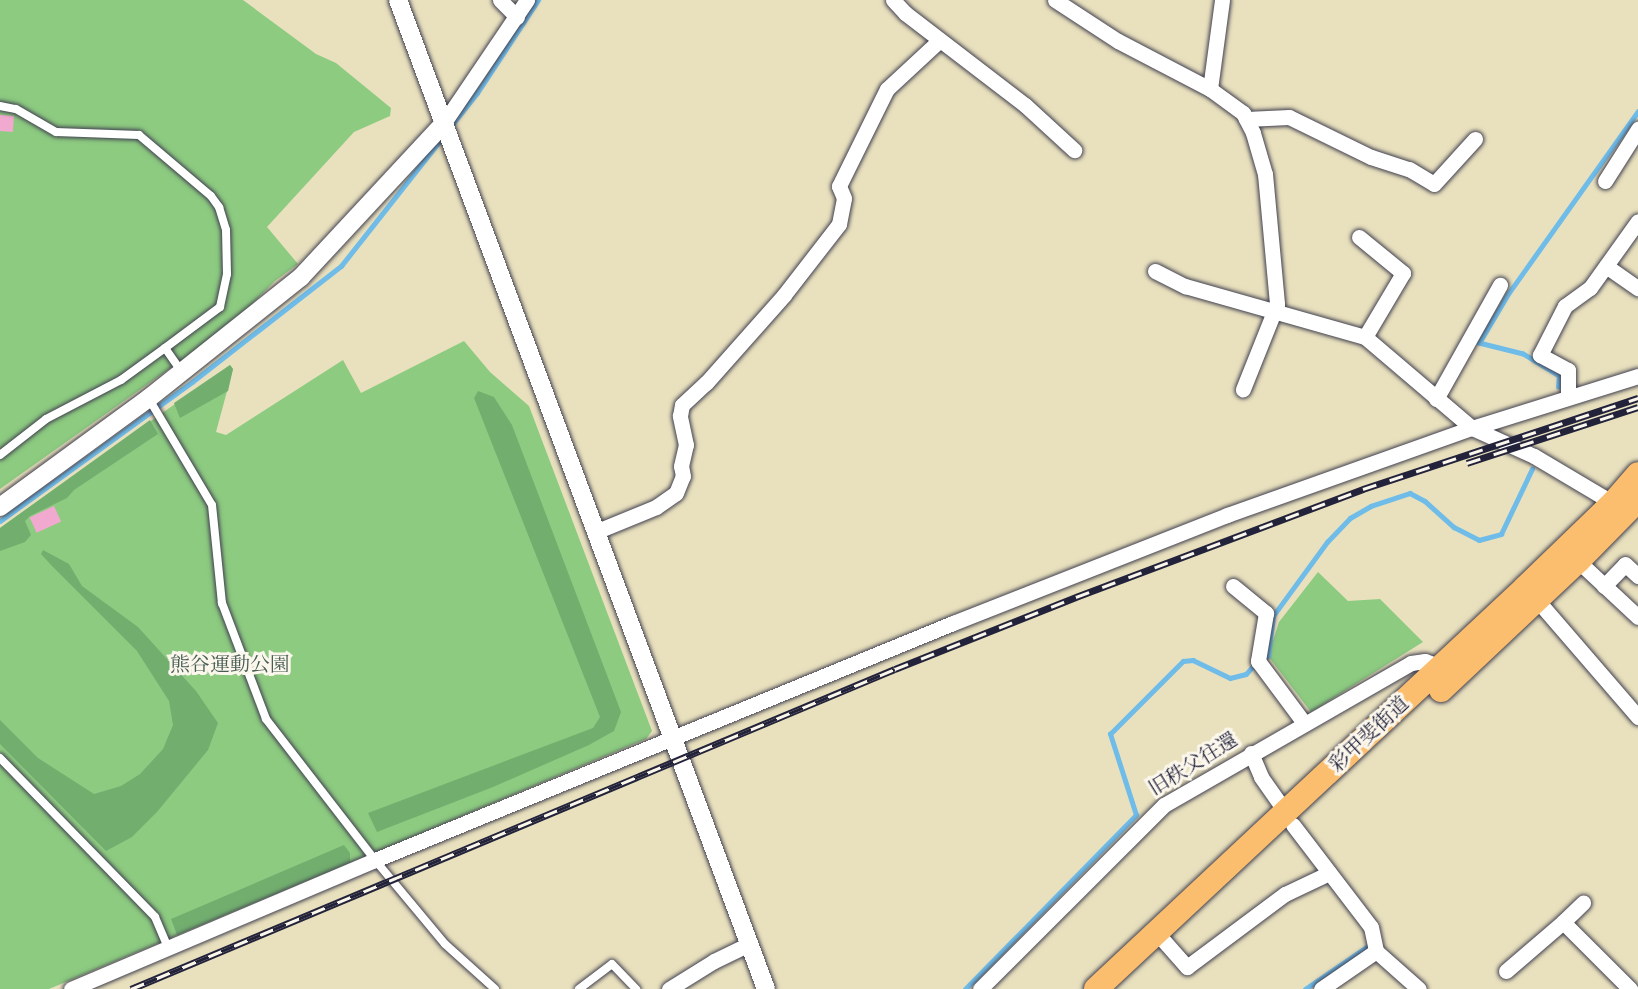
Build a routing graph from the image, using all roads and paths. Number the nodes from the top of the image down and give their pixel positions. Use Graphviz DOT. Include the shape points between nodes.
graph roads {
  1 [pos="398,0"];
  2 [pos="500,0"];
  3 [pos="527,0"];
  4 [pos="893,0"];
  5 [pos="1055,0"];
  6 [pos="1222,0"];
  7 [pos="517,17"];
  8 [pos="940,40"];
  9 [pos="1210,89"];
  10 [pos="0,106"];
  11 [pos="1246,119"];
  12 [pos="443,124"];
  13 [pos="1638,129"];
  14 [pos="1475,139"];
  15 [pos="1074,150"];
  16 [pos="1605,181"];
  17 [pos="1638,221"];
  18 [pos="1359,237"];
  19 [pos="1606,266"];
  20 [pos="1155,271"];
  21 [pos="1500,285"];
  22 [pos="1638,288"];
  23 [pos="1274,311"];
  24 [pos="1365,337"];
  25 [pos="165,348"];
  26 [pos="182,372"];
  27 [pos="1638,376"];
  28 [pos="1243,389"];
  29 [pos="1568,397"];
  30 [pos="149,399"];
  31 [pos="1436,399"];
  32 [pos="1472,428"];
  33 [pos="0,455"];
  34 [pos="1638,474"];
  35 [pos="0,507"];
  36 [pos="1629,508"];
  37 [pos="595,532"];
  38 [pos="1578,561"];
  39 [pos="1638,576"];
  40 [pos="1233,585"];
  41 [pos="1604,586"];
  42 [pos="1537,600"];
  43 [pos="1638,617"];
  44 [pos="1441,667"];
  45 [pos="1638,717"];
  46 [pos="1304,723"];
  47 [pos="672,739"];
  48 [pos="1251,753"];
  49 [pos="0,758"];
  50 [pos="1289,818"];
  51 [pos="375,860"];
  52 [pos="1329,873"];
  53 [pos="1583,903"];
  54 [pos="1563,922"];
  55 [pos="1162,938"];
  56 [pos="749,944"];
  57 [pos="168,948"];
  58 [pos="1376,951"];
  59 [pos="1506,971"];
  60 [pos="987,987"];
  61 [pos="71,989"];
  62 [pos="495,989"];
  63 [pos="579,989"];
  64 [pos="636,989"];
  65 [pos="669,989"];
  66 [pos="766,989"];
  67 [pos="1096,989"];
  68 [pos="1118,989"];
  69 [pos="1322,989"];
  70 [pos="1419,989"];
  71 [pos="1630,989"];
  1 -- 12 [label="street"];
  2 -- 7 [label="street"];
  3 -- 7 [label="street"];
  4 -- 8 [label="street"];
  5 -- 9 [label="street" via="1118,41"];
  6 -- 9 [label="street"];
  7 -- 12 [label="street"];
  8 -- 15 [label="street" via="1024,105"];
  8 -- 37 [label="street" via="887,89 839,186 844,198 839,224 784,295 682,405 680,416 686,444 683,476 676,493 656,507"];
  9 -- 11 [label="street"];
  10 -- 25 [label="lane" via="16,109 56,132 139,135 219,207 227,252 220,307"];
  11 -- 14 [label="street" via="1289,117 1371,157 1409,169 1434,184"];
  11 -- 23 [label="street" via="1265,174 1277,304"];
  12 -- 26 [label="street" via="301,277"];
  12 -- 37 [label="street"];
  13 -- 16 [label="street"];
  17 -- 19 [label="street"];
  18 -- 24 [label="street" via="1402,273"];
  19 -- 22 [label="street"];
  19 -- 29 [label="street" via="1590,288 1565,306 1540,355 1568,370"];
  20 -- 23 [label="street" via="1185,286"];
  21 -- 31 [label="street"];
  23 -- 24 [label="street"];
  23 -- 28 [label="street"];
  24 -- 31 [label="street"];
  25 -- 26 [label="lane"];
  25 -- 33 [label="lane" via="121,380 46,419"];
  26 -- 30 [label="street"];
  27 -- 29 [label="street"];
  29 -- 32 [label="street"];
  30 -- 35 [label="street"];
  30 -- 51 [label="lane" via="212,505 222,603 266,719"];
  31 -- 32 [label="street"];
  32 -- 36 [label="street"];
  32 -- 47 [label="street" via="1227,515"];
  34 -- 36 [label="highway, 彩甲斐街道"];
  36 -- 38 [label="highway, 彩甲斐街道"];
  36 -- 44 [label="highway, 彩甲斐街道"];
  37 -- 47 [label="street"];
  38 -- 41 [label="street"];
  38 -- 42 [label="highway, 彩甲斐街道"];
  39 -- 41 [label="street" via="1624,564"];
  40 -- 46 [label="street" via="1266,613 1258,661"];
  41 -- 43 [label="street"];
  42 -- 45 [label="street"];
  42 -- 50 [label="highway, 彩甲斐街道"];
  44 -- 46 [label="street, 旧秩父往還" via="1425,661 1411,663"];
  44 -- 50 [label="highway, 彩甲斐街道"];
  46 -- 48 [label="street, 旧秩父往還"];
  47 -- 51 [label="street"];
  47 -- 56 [label="street"];
  48 -- 50 [label="street" via="1261,777"];
  48 -- 60 [label="street, 旧秩父往還" via="1164,805"];
  49 -- 57 [label="lane" via="155,917"];
  50 -- 52 [label="street"];
  50 -- 55 [label="highway, 彩甲斐街道"];
  51 -- 57 [label="street"];
  51 -- 62 [label="lane" via="444,944"];
  52 -- 55 [label="street" via="1285,894 1187,967"];
  52 -- 58 [label="street" via="1371,927"];
  53 -- 54 [label="street"];
  54 -- 59 [label="street"];
  54 -- 71 [label="street"];
  55 -- 67 [label="highway, 彩甲斐街道"];
  55 -- 68 [label="highway, 彩甲斐街道"];
  56 -- 65 [label="street"];
  56 -- 66 [label="street"];
  57 -- 61 [label="street"];
  58 -- 69 [label="street"];
  58 -- 70 [label="street"];
  63 -- 64 [label="lane" via="612,964"];
}
